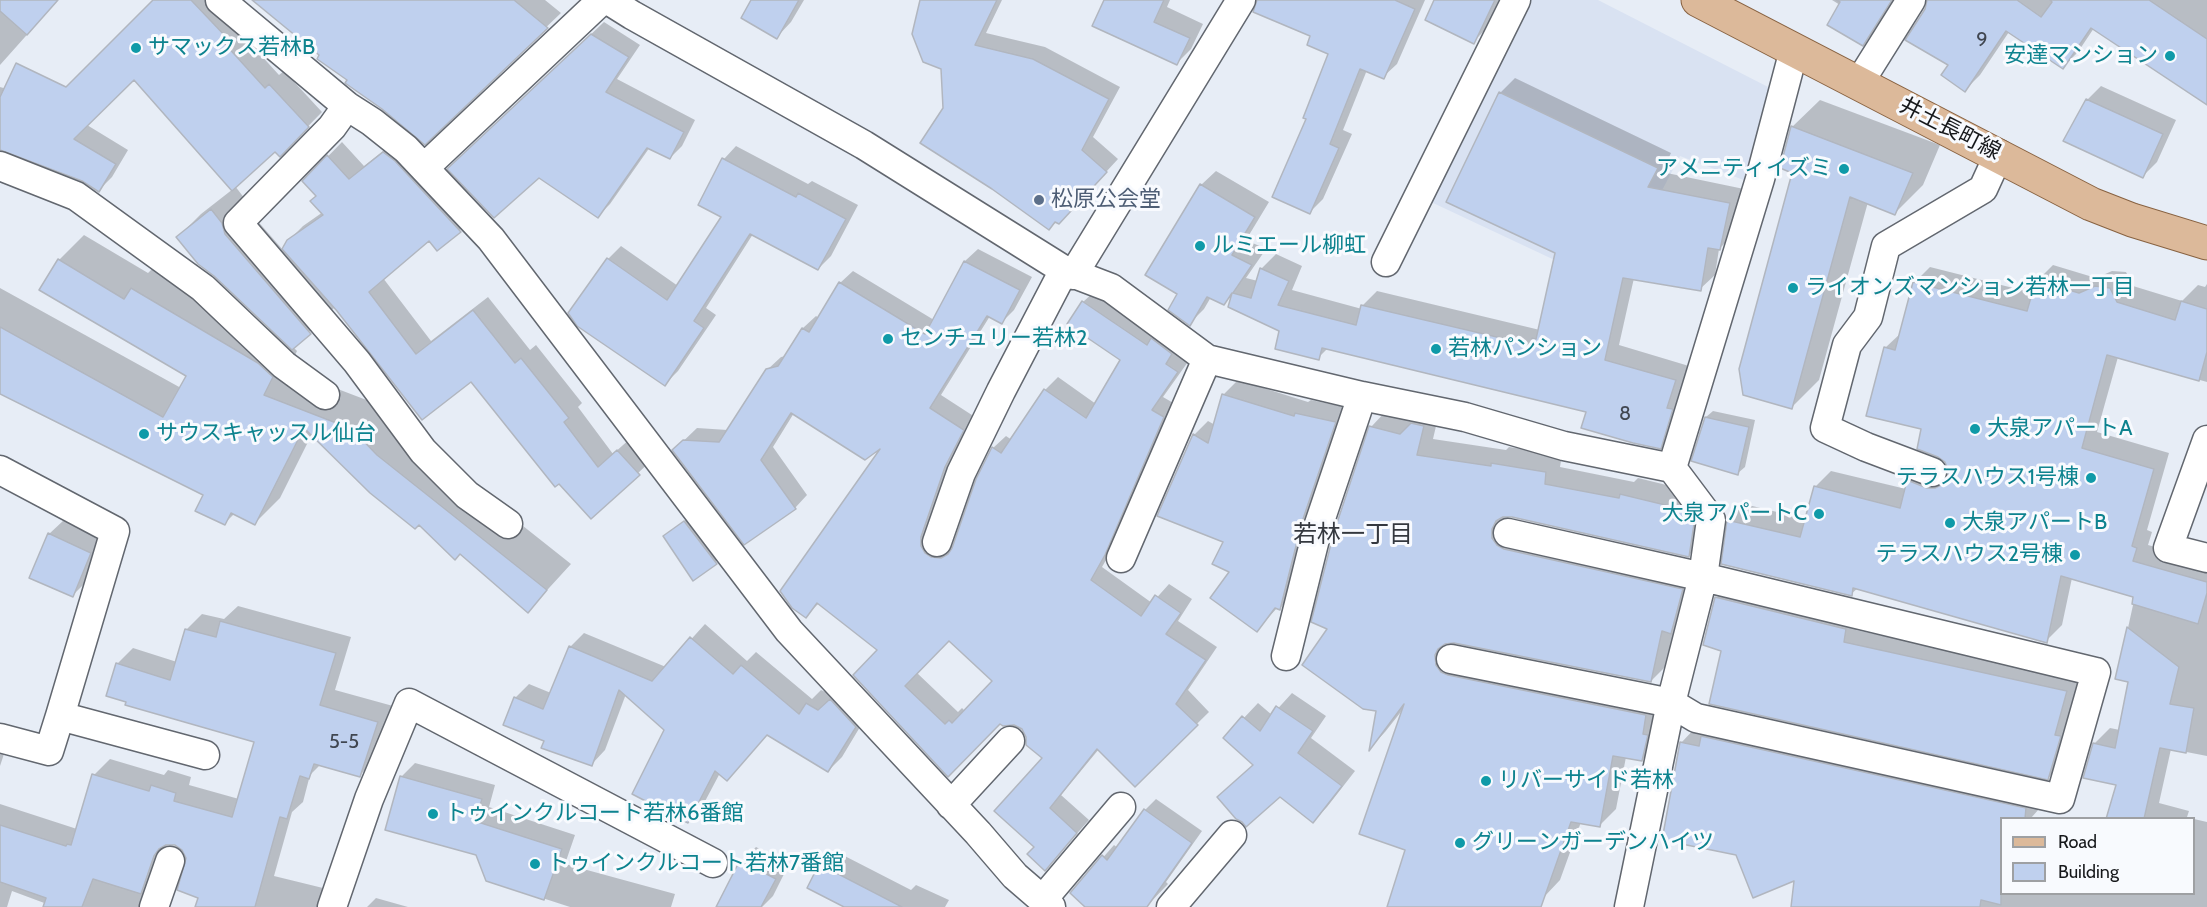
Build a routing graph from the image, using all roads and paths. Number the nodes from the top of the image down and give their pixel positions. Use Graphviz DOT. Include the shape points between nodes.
graph roads {
  1 [pos="220,0"];
  2 [pos="602,0"];
  3 [pos="608,0"];
  4 [pos="1241,0"];
  5 [pos="1516,0"];
  6 [pos="1698,0"];
  7 [pos="1911,0"];
  8 [pos="1794,50"];
  9 [pos="1859,83"];
  10 [pos="348,106"];
  11 [pos="1999,154"];
  12 [pos="0,166"];
  13 [pos="424,168"];
  14 [pos="2207,243"];
  15 [pos="1386,262"];
  16 [pos="1068,273"];
  17 [pos="1207,359"];
  18 [pos="325,395"];
  19 [pos="1362,396"];
  20 [pos="2207,440"];
  21 [pos="1671,468"];
  22 [pos="0,470"];
  23 [pos="1932,472"];
  24 [pos="508,524"];
  25 [pos="1508,533"];
  26 [pos="937,542"];
  27 [pos="1121,558"];
  28 [pos="2207,558"];
  29 [pos="1703,577"];
  30 [pos="1286,656"];
  31 [pos="1451,659"];
  32 [pos="1671,703"];
  33 [pos="60,716"];
  34 [pos="0,738"];
  35 [pos="1010,741"];
  36 [pos="205,755"];
  37 [pos="951,805"];
  38 [pos="1121,807"];
  39 [pos="1232,835"];
  40 [pos="170,861"];
  41 [pos="713,863"];
  42 [pos="1047,903"];
  43 [pos="154,907"];
  44 [pos="332,907"];
  45 [pos="1171,907"];
  46 [pos="1629,907"];
  1 -- 10 [label="street"];
  2 -- 13 [label="street"];
  3 -- 16 [label="street" via="864,145"];
  4 -- 16 [label="street"];
  5 -- 15 [label="street"];
  6 -- 8 [label="main road, 井土長町線"];
  7 -- 9 [label="street"];
  8 -- 9 [label="main road, 井土長町線"];
  8 -- 21 [label="street" via="1760,179"];
  9 -- 11 [label="main road, 井土長町線"];
  10 -- 13 [label="street" via="406,149"];
  10 -- 24 [label="street" via="238,223 357,362 423,451 467,495"];
  11 -- 14 [label="main road, 井土長町線" via="2091,204"];
  11 -- 23 [label="street" via="1983,189 1886,246 1868,317 1846,345 1825,428"];
  12 -- 18 [label="street" via="76,196 203,288 284,365"];
  13 -- 37 [label="street" via="491,239 789,631"];
  16 -- 17 [label="street" via="1111,288"];
  16 -- 26 [label="street" via="1000,391 966,463"];
  17 -- 19 [label="street"];
  17 -- 27 [label="street"];
  19 -- 21 [label="street"];
  19 -- 30 [label="street" via="1318,526"];
  20 -- 28 [label="street" via="2168,548"];
  21 -- 29 [label="street" via="1711,520"];
  22 -- 33 [label="street" via="115,531"];
  25 -- 29 [label="street"];
  29 -- 32 [label="street"];
  29 -- 32 [label="street" via="2096,672 2060,799 1696,718"];
  31 -- 32 [label="street"];
  32 -- 46 [label="street"];
  33 -- 34 [label="street" via="49,751"];
  33 -- 36 [label="street"];
  35 -- 37 [label="street"];
  37 -- 42 [label="street" via="1015,876"];
  38 -- 42 [label="street"];
  39 -- 45 [label="street"];
  40 -- 43 [label="street"];
  41 -- 44 [label="street" via="409,703 369,799"];
}
